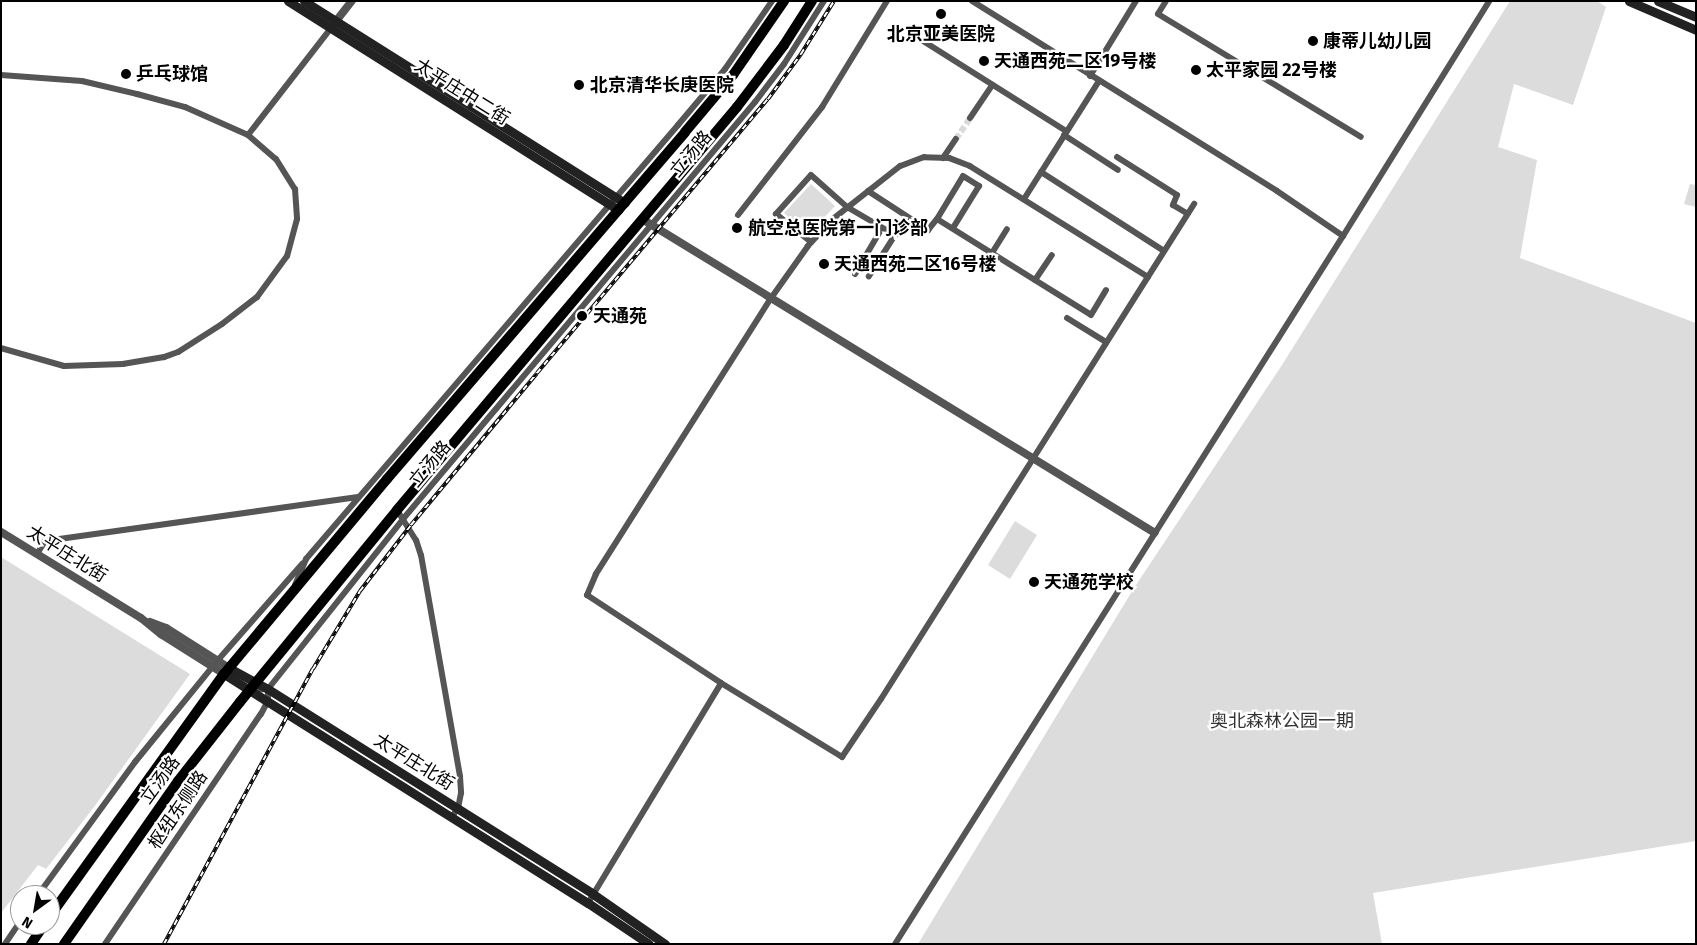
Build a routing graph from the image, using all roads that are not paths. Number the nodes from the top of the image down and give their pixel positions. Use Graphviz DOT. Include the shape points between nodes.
graph roads {
  1 [pos="288,1"];
  2 [pos="304,1"];
  3 [pos="352,1"];
  4 [pos="772,1"];
  5 [pos="784,1"];
  6 [pos="812,1"];
  7 [pos="824,1"];
  8 [pos="887,1"];
  9 [pos="972,1"];
  10 [pos="1136,1"];
  11 [pos="1166,1"];
  12 [pos="1489,1"];
  13 [pos="1629,1"];
  14 [pos="1658,1"];
  15 [pos="1696,17"];
  16 [pos="334,25"];
  17 [pos="1696,30"];
  18 [pos="912,34"];
  19 [pos="1,75"];
  20 [pos="1090,76"];
  21 [pos="1099,82"];
  22 [pos="992,85"];
  23 [pos="970,118"];
  24 [pos="1065,133"];
  25 [pos="248,135"];
  26 [pos="1361,137"];
  27 [pos="956,139"];
  28 [pos="1117,157"];
  29 [pos="943,158"];
  30 [pos="1118,170"];
  31 [pos="1041,172"];
  32 [pos="868,191"];
  33 [pos="1024,198"];
  34 [pos="618,204"];
  35 [pos="1194,204"];
  36 [pos="847,207"];
  37 [pos="1188,214"];
  38 [pos="738,215"];
  39 [pos="937,219"];
  40 [pos="646,223"];
  41 [pos="882,228"];
  42 [pos="953,228"];
  43 [pos="1007,229"];
  44 [pos="1344,236"];
  45 [pos="811,242"];
  46 [pos="1164,251"];
  47 [pos="992,253"];
  48 [pos="1052,255"];
  49 [pos="855,274"];
  50 [pos="869,276"];
  51 [pos="1148,276"];
  52 [pos="1035,280"];
  53 [pos="1106,290"];
  54 [pos="771,298"];
  55 [pos="1068,318"];
  56 [pos="1106,342"];
  57 [pos="1,348"];
  58 [pos="1033,458"];
  59 [pos="358,498"];
  60 [pos="397,510"];
  61 [pos="404,519"];
  62 [pos="1,532"];
  63 [pos="1155,533"];
  64 [pos="37,554"];
  65 [pos="306,559"];
  66 [pos="289,598"];
  67 [pos="215,663"];
  68 [pos="227,671"];
  69 [pos="722,683"];
  70 [pos="253,686"];
  71 [pos="268,689"];
  72 [pos="268,701"];
  73 [pos="457,808"];
  74 [pos="452,817"];
  75 [pos="45,885"];
  76 [pos="593,894"];
  77 [pos="60,902"];
  78 [pos="588,903"];
  79 [pos="64,944"];
  80 [pos="105,944"];
  81 [pos="649,944"];
  82 [pos="665,944"];
  83 [pos="895,944"];
  1 -- 16 [label="main road, 太平庄中二街"];
  2 -- 16 [label="main road, 太平庄中二街"];
  3 -- 16 [label="street"];
  4 -- 34 [label="street, 立汤路" via="725,69"];
  5 -- 34 [label="main road, 立汤路" via="733,74"];
  6 -- 40 [label="main road, 立汤路" via="762,77"];
  7 -- 40 [label="street, 立汤路" via="784,64 755,102"];
  8 -- 38 [label="street" via="822,107"];
  9 -- 20 [label="street"];
  10 -- 20 [label="street"];
  11 -- 26 [label="street" via="1158,14"];
  12 -- 44 [label="street"];
  13 -- 17 [label="main road"];
  14 -- 15 [label="main road"];
  16 -- 25 [label="street"];
  16 -- 34 [label="main road, 太平庄中二街"];
  18 -- 22 [label="street"];
  19 -- 25 [label="street" via="82,81 118,89 185,107"];
  20 -- 21 [label="street"];
  21 -- 24 [label="street"];
  21 -- 44 [label="street"];
  22 -- 23 [label="street"];
  22 -- 24 [label="street"];
  24 -- 30 [label="street"];
  24 -- 31 [label="street"];
  25 -- 57 [label="street" via="276,159 295,189 296,219 287,256 257,297 222,324 164,358 123,364 64,366"];
  27 -- 29 [label="street"];
  28 -- 37 [label="street" via="1177,195 1173,205"];
  29 -- 32 [label="street" via="924,157 900,166"];
  29 -- 33 [label="street" via="970,166"];
  31 -- 33 [label="street"];
  31 -- 46 [label="street"];
  32 -- 36 [label="street"];
  32 -- 39 [label="street" via="928,230"];
  33 -- 51 [label="street"];
  34 -- 59 [label="street, 立汤路"];
  34 -- 66 [label="main road, 立汤路"];
  35 -- 37 [label="street"];
  36 -- 41 [label="street"];
  36 -- 45 [label="street"];
  36 -- 45 [label="street" via="811,175 776,214"];
  37 -- 46 [label="street"];
  39 -- 42 [label="street"];
  39 -- 42 [label="street" via="963,176 979,186"];
  40 -- 54 [label="street"];
  40 -- 60 [label="main road, 立汤路"];
  40 -- 61 [label="street, 立汤路"];
  41 -- 49 [label="street"];
  41 -- 50 [label="street" via="895,235"];
  42 -- 47 [label="street"];
  43 -- 47 [label="street"];
  44 -- 63 [label="street"];
  45 -- 54 [label="street"];
  46 -- 51 [label="street"];
  47 -- 52 [label="street"];
  48 -- 52 [label="street"];
  51 -- 56 [label="street"];
  52 -- 53 [label="street" via="1091,315"];
  54 -- 58 [label="street"];
  54 -- 69 [label="street" via="596,574 587,595"];
  55 -- 56 [label="street"];
  56 -- 58 [label="street"];
  58 -- 63 [label="street"];
  58 -- 69 [label="street" via="842,757"];
  59 -- 64 [label="street" via="45,541"];
  59 -- 65 [label="street, 立汤路"];
  60 -- 61 [label="street"];
  60 -- 70 [label="main road, 立汤路"];
  61 -- 71 [label="street, 立汤路"];
  61 -- 73 [label="street" via="421,555 460,777 461,793"];
  62 -- 64 [label="street, 太平庄北街"];
  63 -- 83 [label="street"];
  64 -- 67 [label="street, 太平庄北街"];
  65 -- 66 [label="street, 立汤路"];
  65 -- 67 [label="street"];
  66 -- 68 [label="main road, 立汤路"];
  67 -- 68 [label="street, 太平庄北街"];
  67 -- 75 [label="street" via="135,762"];
  68 -- 70 [label="main road, 太平庄北街"];
  68 -- 77 [label="main road, 立汤路"];
  69 -- 76 [label="street"];
  70 -- 71 [label="main road, 太平庄北街"];
  70 -- 72 [label="main road, 太平庄北街"];
  70 -- 79 [label="main road, 立汤路" via="178,781"];
  71 -- 72 [label="street"];
  71 -- 73 [label="main road, 太平庄北街"];
  72 -- 74 [label="main road, 太平庄北街"];
  72 -- 80 [label="street, 枢纽东侧路"];
  73 -- 74 [label="street"];
  73 -- 76 [label="main road, 太平庄北街"];
  74 -- 78 [label="main road, 太平庄北街"];
  76 -- 78 [label="street"];
  76 -- 82 [label="main road, 太平庄北街"];
  78 -- 81 [label="main road, 太平庄北街"];
}
